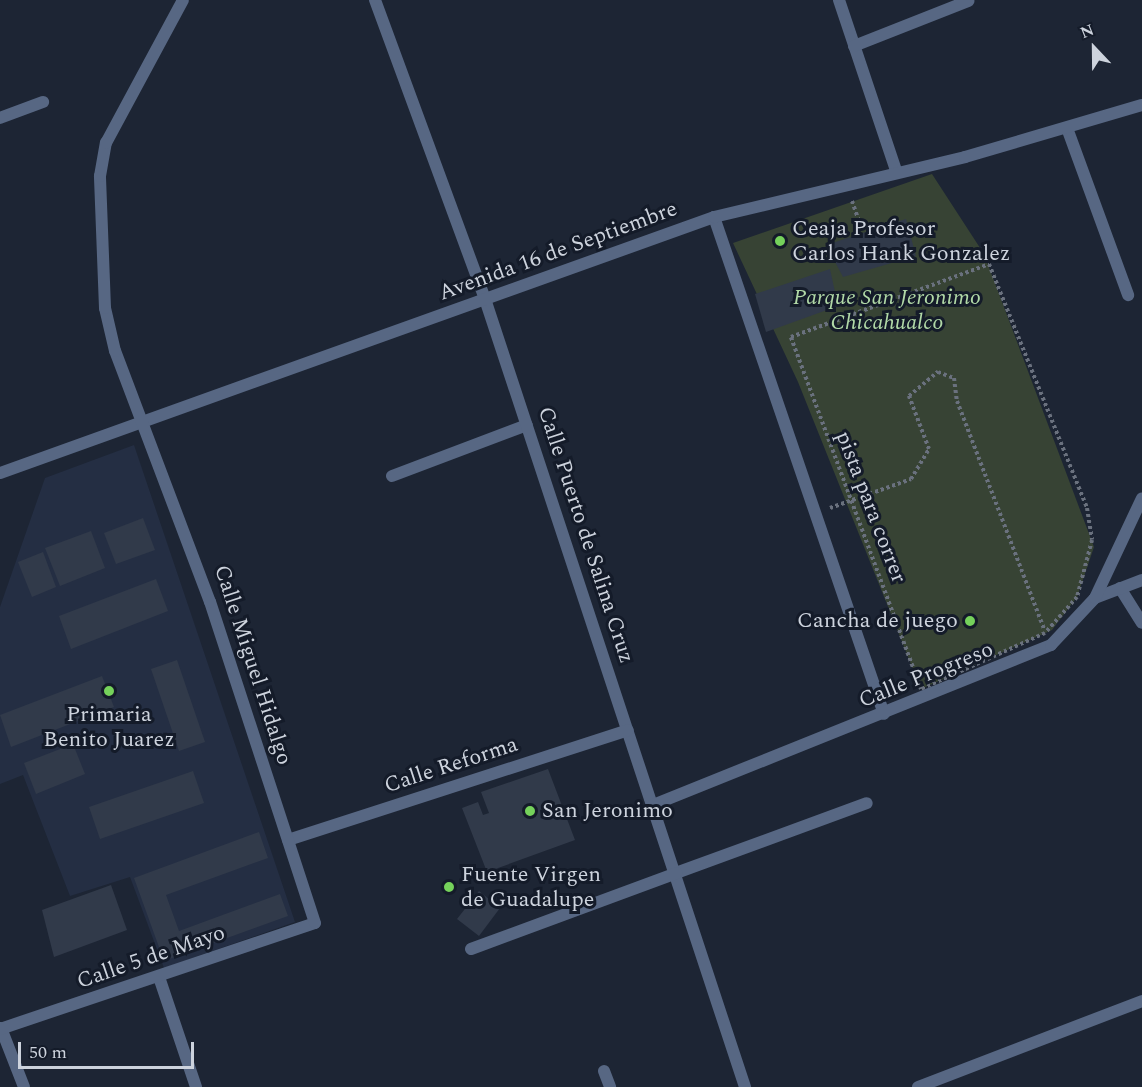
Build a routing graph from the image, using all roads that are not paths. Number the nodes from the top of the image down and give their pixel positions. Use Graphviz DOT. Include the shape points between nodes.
graph roads {
  1 [pos="183,0"];
  2 [pos="375,0"];
  3 [pos="839,0"];
  4 [pos="968,2"];
  5 [pos="854,46"];
  6 [pos="43,102"];
  7 [pos="1142,105"];
  8 [pos="0,118"];
  9 [pos="1067,129"];
  10 [pos="897,173"];
  11 [pos="714,217"];
  12 [pos="1128,295"];
  13 [pos="485,299"];
  14 [pos="143,423"];
  15 [pos="527,425"];
  16 [pos="0,473"];
  17 [pos="392,476"];
  18 [pos="1142,498"];
  19 [pos="1142,580"];
  20 [pos="1120,588"];
  21 [pos="1095,598"];
  22 [pos="1142,623"];
  23 [pos="884,714"];
  24 [pos="628,730"];
  25 [pos="867,803"];
  26 [pos="653,805"];
  27 [pos="288,840"];
  28 [pos="676,873"];
  29 [pos="315,923"];
  30 [pos="471,949"];
  31 [pos="159,977"];
  32 [pos="1142,1001"];
  33 [pos="1,1028"];
  34 [pos="604,1071"];
  35 [pos="24,1087"];
  36 [pos="196,1087"];
  37 [pos="610,1087"];
  38 [pos="745,1087"];
  39 [pos="918,1087"];
  1 -- 14 [label="street, Calle Miguel Hidalgo" via="112,126 100,176 108,328"];
  2 -- 13 [label="street, Calle Puerto de Salina Cruz"];
  3 -- 5 [label="street"];
  4 -- 5 [label="street"];
  5 -- 10 [label="street"];
  6 -- 8 [label="street"];
  7 -- 9 [label="street, Avenida 16 de Septiembre"];
  9 -- 10 [label="street, Avenida 16 de Septiembre"];
  9 -- 12 [label="street"];
  10 -- 11 [label="street, Avenida 16 de Septiembre"];
  11 -- 13 [label="street, Avenida 16 de Septiembre"];
  11 -- 23 [label="street"];
  13 -- 14 [label="street, Avenida 16 de Septiembre"];
  13 -- 15 [label="street, Calle Puerto de Salina Cruz"];
  14 -- 16 [label="street, Avenida 16 de Septiembre"];
  14 -- 27 [label="street, Calle Miguel Hidalgo" via="180,515"];
  15 -- 17 [label="street"];
  15 -- 24 [label="street, Calle Puerto de Salina Cruz"];
  18 -- 21 [label="street, Calle Progreso"];
  19 -- 20 [label="street"];
  20 -- 21 [label="street"];
  20 -- 22 [label="street"];
  21 -- 23 [label="street, Calle Progreso" via="1069,630 1035,654"];
  23 -- 26 [label="street, Calle Progreso"];
  24 -- 26 [label="street, Calle Puerto de Salina Cruz"];
  24 -- 27 [label="street, Calle Reforma"];
  25 -- 28 [label="street"];
  26 -- 28 [label="street, Calle Puerto de Salina Cruz"];
  27 -- 29 [label="street, Calle Miguel Hidalgo"];
  28 -- 30 [label="street"];
  28 -- 38 [label="street, Calle Puerto de Salina Cruz"];
  29 -- 31 [label="street, Calle 5 de Mayo"];
  31 -- 33 [label="street, Calle 5 de Mayo"];
  31 -- 36 [label="street"];
  32 -- 39 [label="street"];
  33 -- 35 [label="street"];
  34 -- 37 [label="street"];
}
